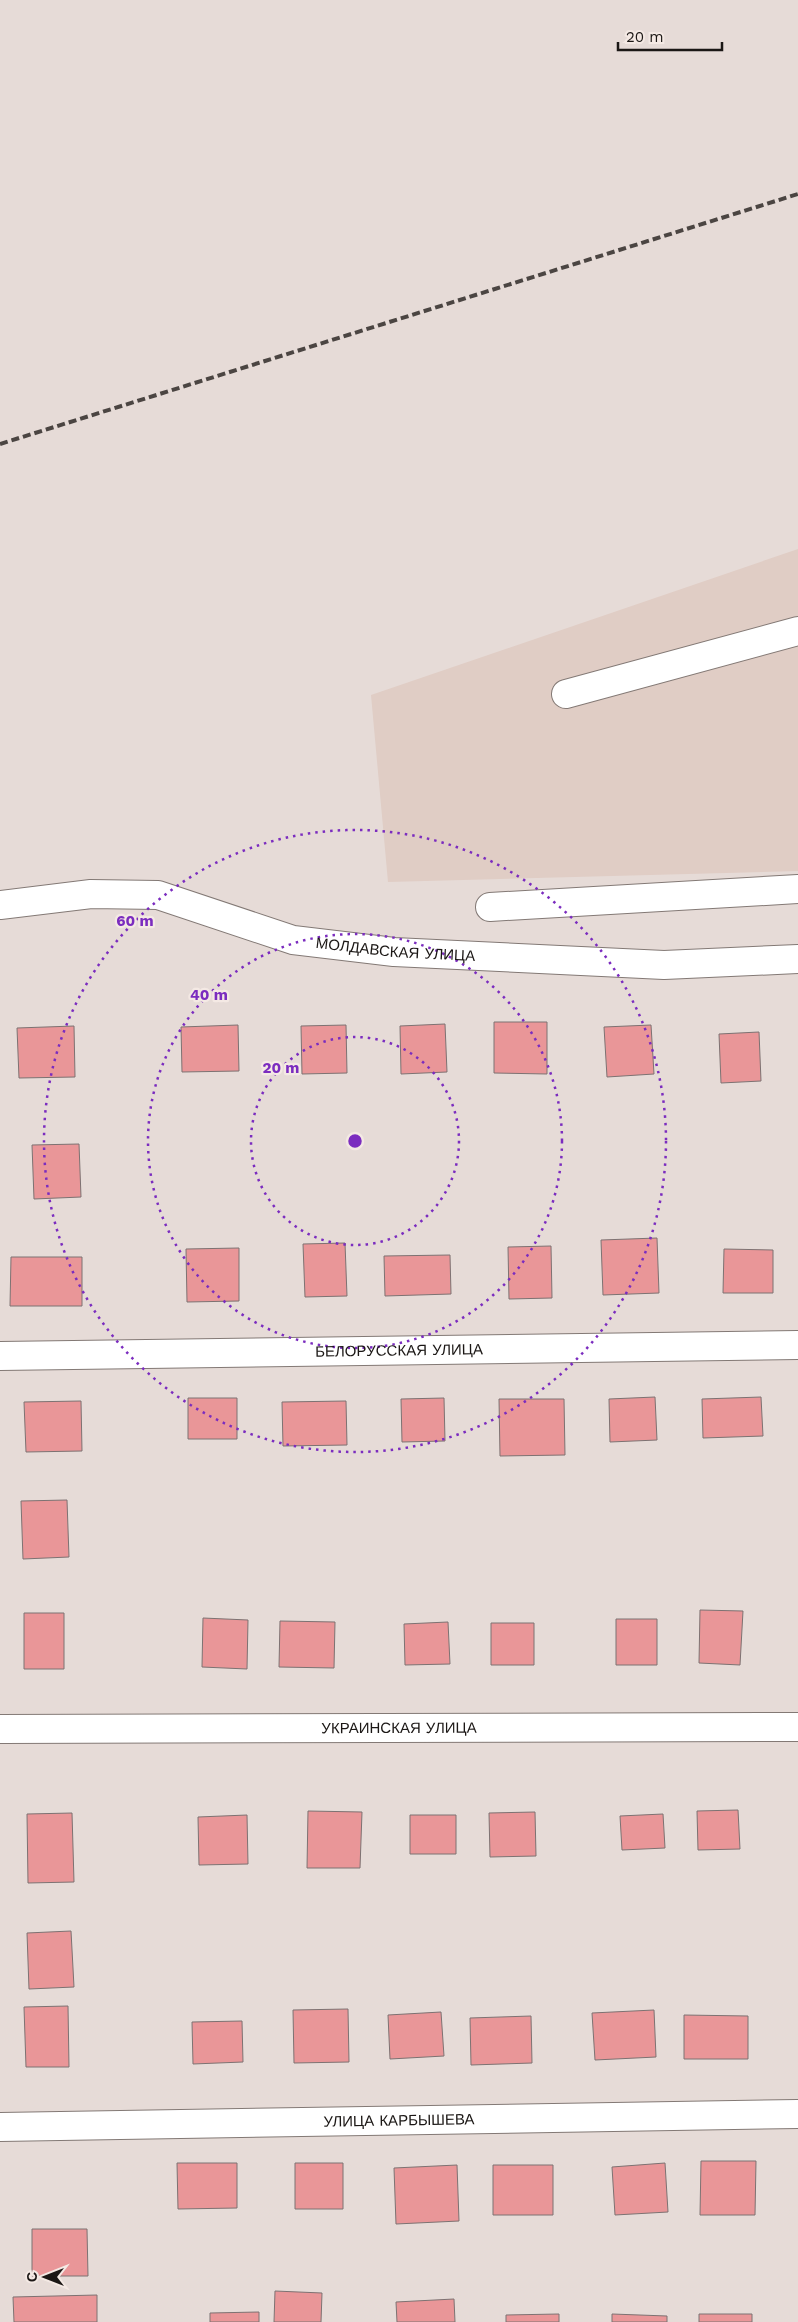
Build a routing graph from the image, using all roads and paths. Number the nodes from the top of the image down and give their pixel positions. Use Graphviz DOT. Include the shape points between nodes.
graph roads {
  1 [pos="798,630"];
  2 [pos="566,694"];
  3 [pos="798,890"];
  4 [pos="0,905"];
  5 [pos="490,907"];
  6 [pos="798,959"];
  7 [pos="798,1345"];
  8 [pos="0,1356"];
  9 [pos="798,1727"];
  10 [pos="0,1729"];
  11 [pos="798,2114"];
  12 [pos="0,2127"];
  1 -- 2 [label="street"];
  3 -- 5 [label="street"];
  4 -- 6 [label="street, МОЛДАВСКАЯ УЛИЦА" via="91,894 158,896 293,940 394,952 664,966"];
  7 -- 8 [label="street, БЕЛОРУССКАЯ УЛИЦА"];
  9 -- 10 [label="street, УКРАИНСКАЯ УЛИЦА"];
  11 -- 12 [label="street, УЛИЦА КАРБЫШЕВА"];
}
